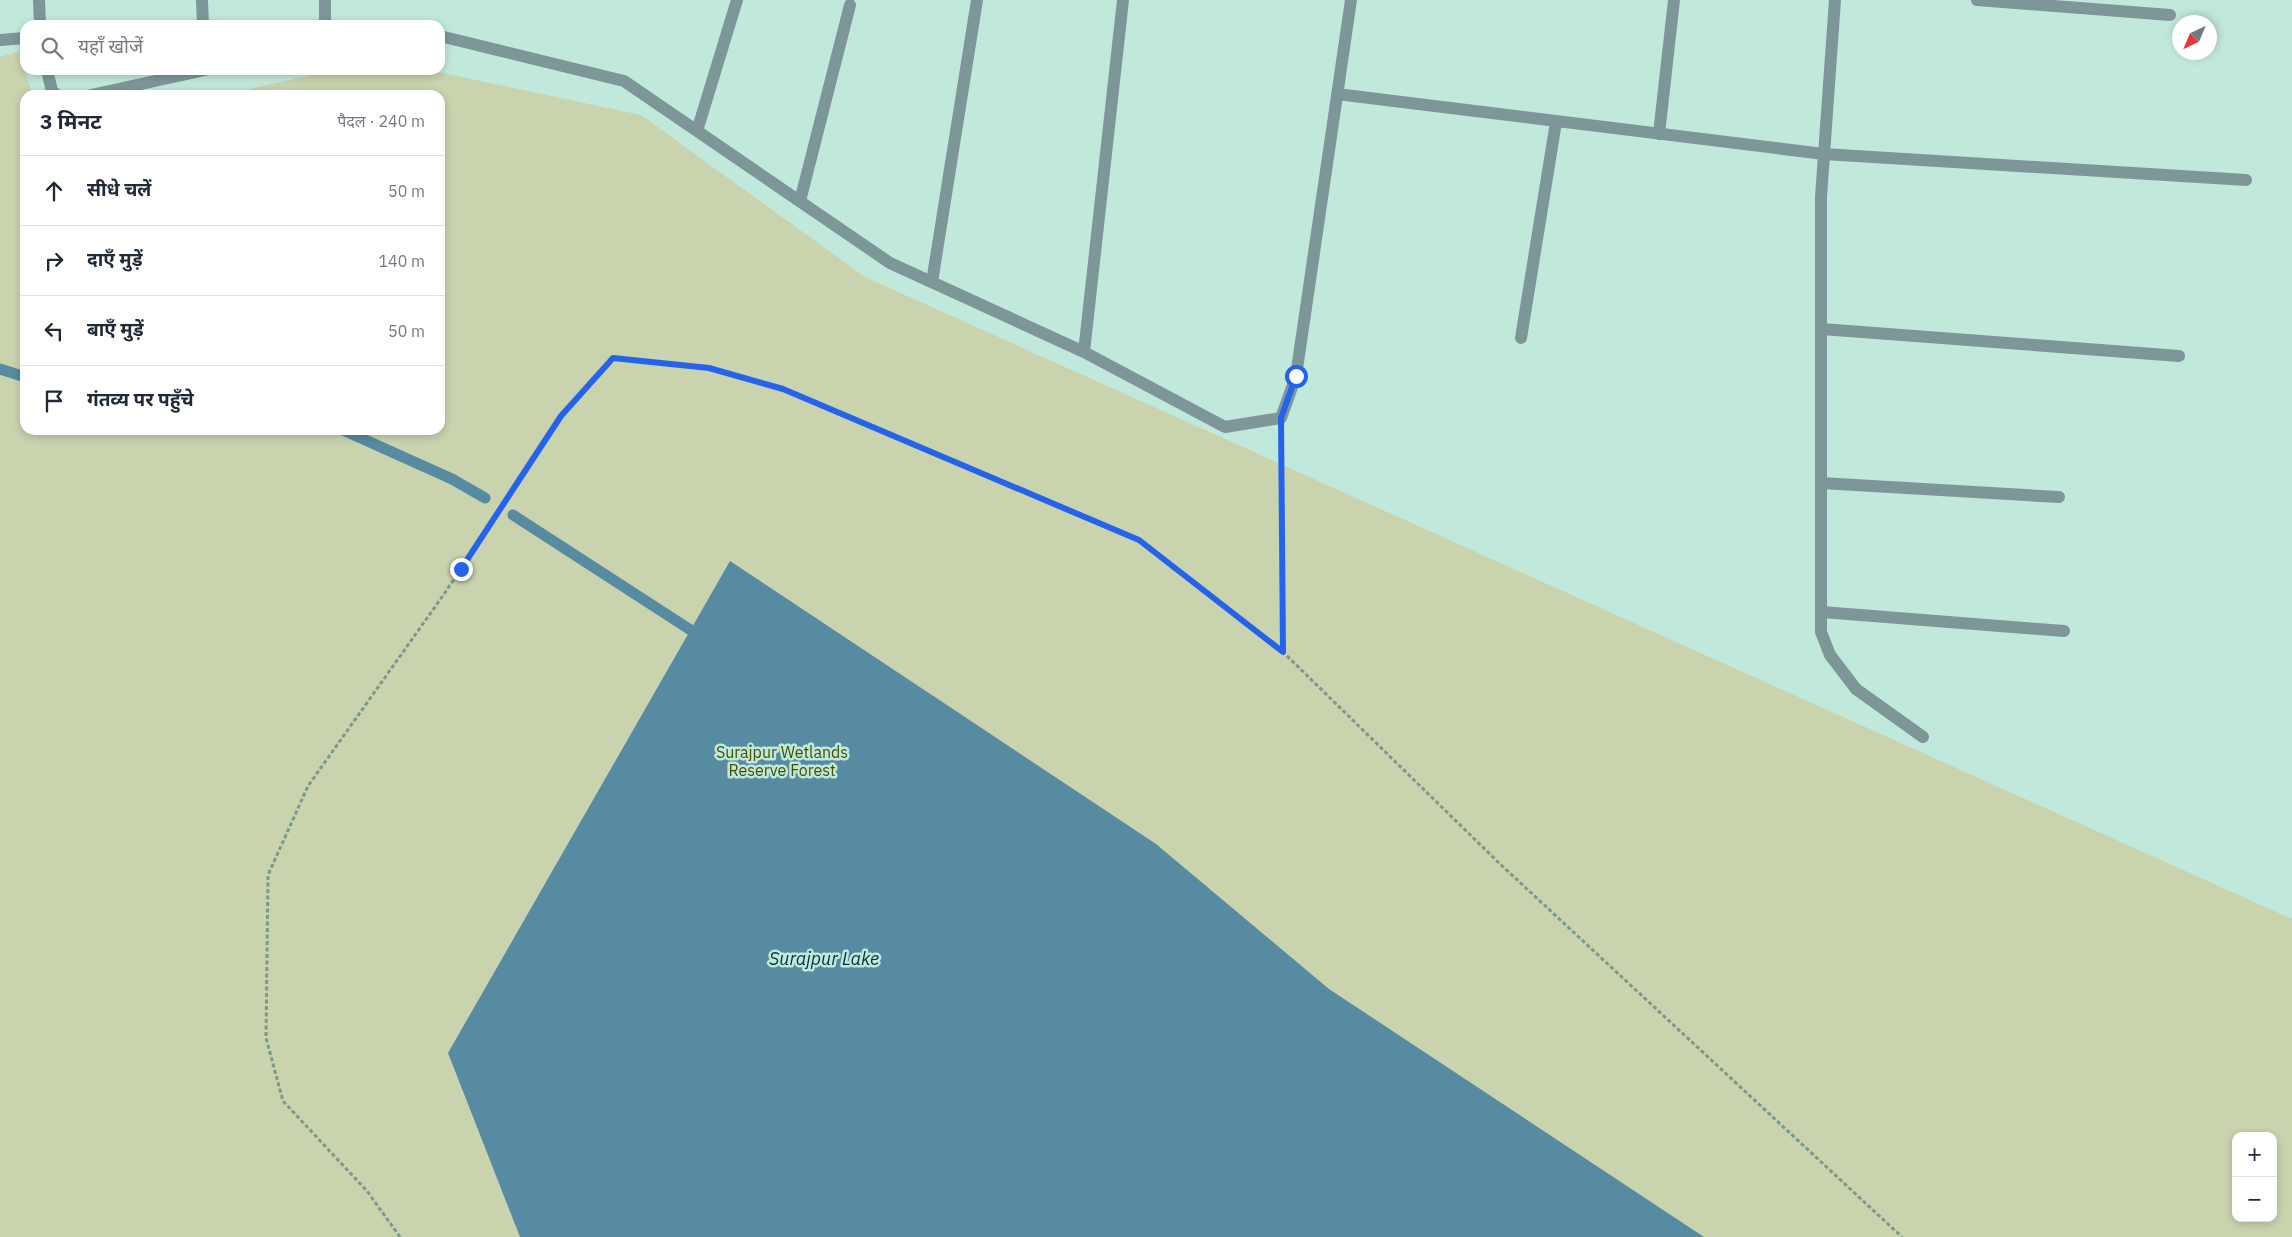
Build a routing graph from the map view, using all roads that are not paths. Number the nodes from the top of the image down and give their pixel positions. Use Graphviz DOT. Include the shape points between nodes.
graph roads {
  1 [pos="39,0"];
  2 [pos="202,0"];
  3 [pos="325,0"];
  4 [pos="737,0"];
  5 [pos="977,0"];
  6 [pos="1123,0"];
  7 [pos="1351,0"];
  8 [pos="1674,0"];
  9 [pos="1835,0"];
  10 [pos="1977,0"];
  11 [pos="850,6"];
  12 [pos="2170,15"];
  13 [pos="40,20"];
  14 [pos="203,20"];
  15 [pos="325,20"];
  16 [pos="445,37"];
  17 [pos="20,38"];
  18 [pos="0,40"];
  19 [pos="48,75"];
  20 [pos="182,75"];
  21 [pos="52,90"];
  22 [pos="114,90"];
  23 [pos="1337,94"];
  24 [pos="1556,122"];
  25 [pos="697,131"];
  26 [pos="1658,134"];
  27 [pos="1824,154"];
  28 [pos="2246,180"];
  29 [pos="800,202"];
  30 [pos="932,282"];
  31 [pos="1822,330"];
  32 [pos="1522,338"];
  33 [pos="1084,352"];
  34 [pos="2179,356"];
  35 [pos="1821,483"];
  36 [pos="2059,497"];
  37 [pos="1822,612"];
  38 [pos="2064,631"];
  39 [pos="1923,737"];
  1 -- 13 [label="street"];
  2 -- 14 [label="street"];
  3 -- 15 [label="street"];
  4 -- 25 [label="street"];
  5 -- 30 [label="street"];
  6 -- 33 [label="street"];
  7 -- 23 [label="street"];
  8 -- 26 [label="street"];
  9 -- 27 [label="street"];
  10 -- 12 [label="street"];
  11 -- 29 [label="street"];
  16 -- 25 [label="street" via="624,80"];
  17 -- 18 [label="street"];
  19 -- 21 [label="street"];
  20 -- 22 [label="street"];
  23 -- 24 [label="street"];
  23 -- 33 [label="street" via="1296,376 1281,418 1225,427"];
  24 -- 26 [label="street"];
  24 -- 32 [label="street"];
  25 -- 29 [label="street"];
  26 -- 27 [label="street"];
  27 -- 28 [label="street"];
  27 -- 31 [label="street" via="1821,196"];
  29 -- 30 [label="street" via="890,263"];
  30 -- 33 [label="street"];
  31 -- 34 [label="street"];
  31 -- 35 [label="street"];
  35 -- 36 [label="street"];
  35 -- 37 [label="street"];
  37 -- 38 [label="street"];
  37 -- 39 [label="street" via="1821,632 1830,655 1856,689"];
}
